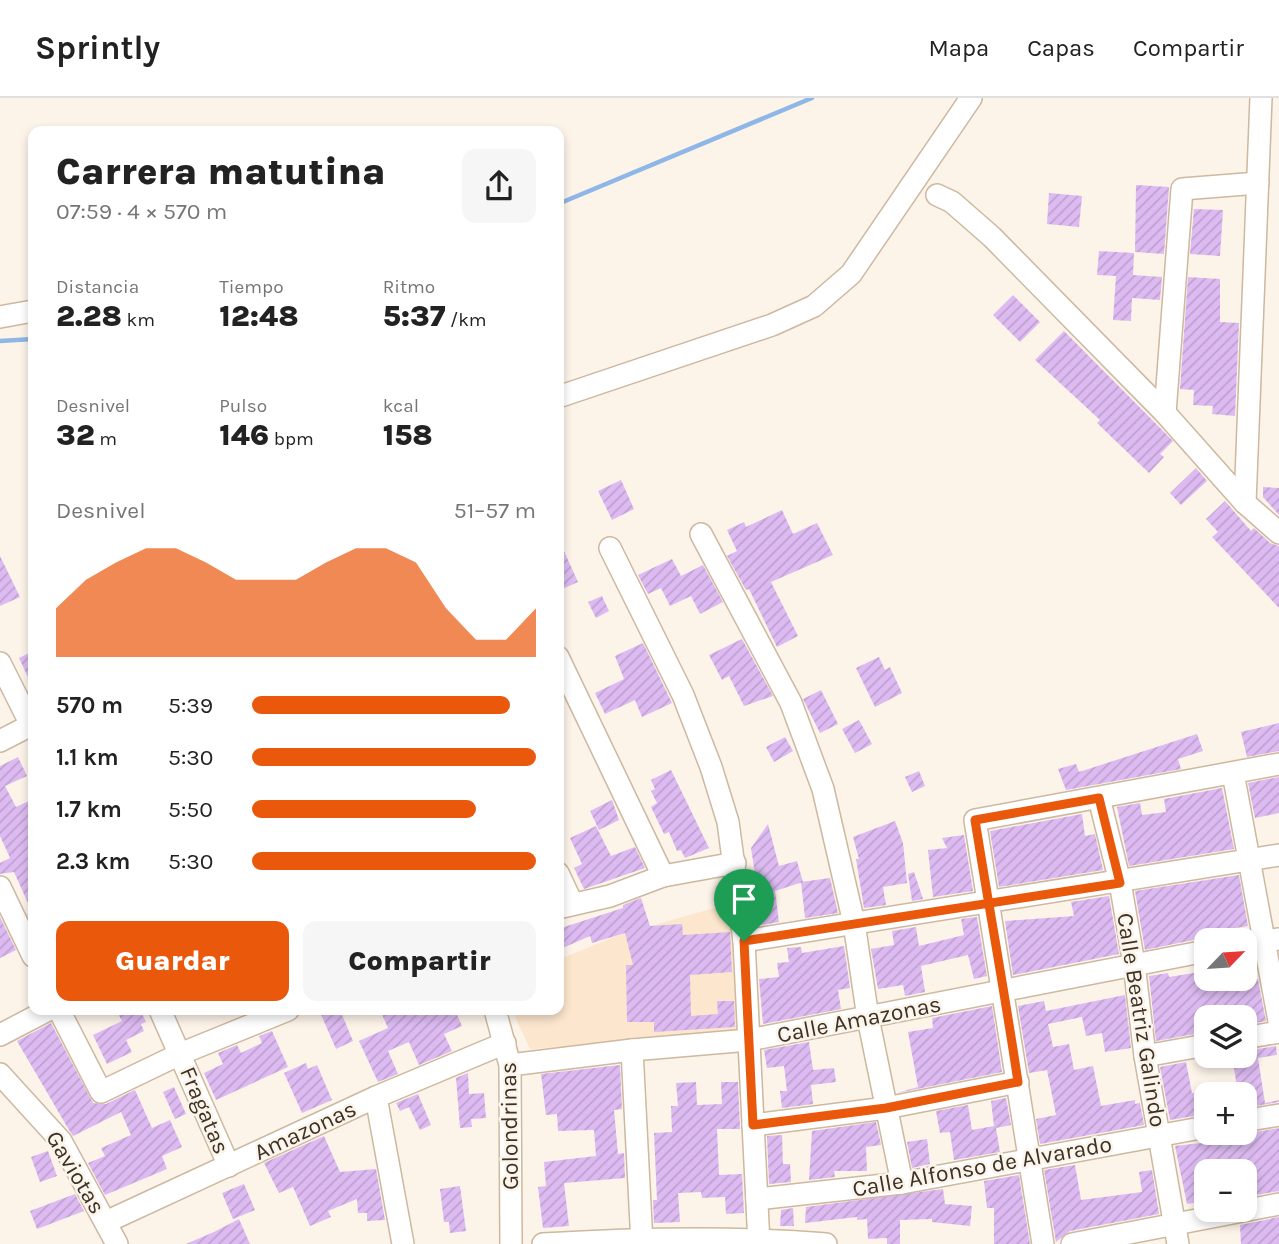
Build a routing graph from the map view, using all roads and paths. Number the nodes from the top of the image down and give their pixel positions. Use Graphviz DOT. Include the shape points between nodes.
graph roads {
  1 [pos="971,98"];
  2 [pos="1261,98"];
  3 [pos="1258,183"];
  4 [pos="937,195"];
  5 [pos="28,311"];
  6 [pos="0,317"];
  7 [pos="564,395"];
  8 [pos="1165,413"];
  9 [pos="1245,503"];
  10 [pos="1279,533"];
  11 [pos="701,534"];
  12 [pos="610,548"];
  13 [pos="0,663"];
  14 [pos="564,670"];
  15 [pos="28,716"];
  16 [pos="28,728"];
  17 [pos="0,741"];
  18 [pos="1279,764"];
  19 [pos="1233,773"];
  20 [pos="1099,798"];
  21 [pos="1279,855"];
  22 [pos="1249,860"];
  23 [pos="735,863"];
  24 [pos="663,876"];
  25 [pos="1120,883"];
  26 [pos="0,887"];
  27 [pos="988,902"];
  28 [pos="565,905"];
  29 [pos="853,923"];
  30 [pos="744,941"];
  31 [pos="1262,941"];
  32 [pos="28,946"];
  33 [pos="1194,953"];
  34 [pos="1135,964"];
  35 [pos="1005,991"];
  36 [pos="38,1015"];
  37 [pos="62,1015"];
  38 [pos="162,1015"];
  39 [pos="270,1015"];
  40 [pos="497,1015"];
  41 [pos="868,1018"];
  42 [pos="1279,1021"];
  43 [pos="1279,1032"];
  44 [pos="0,1035"];
  45 [pos="1257,1036"];
  46 [pos="749,1040"];
  47 [pos="505,1043"];
  48 [pos="1194,1047"];
  49 [pos="632,1049"];
  50 [pos="180,1054"];
  51 [pos="1145,1056"];
  52 [pos="510,1065"];
  53 [pos="0,1074"];
  54 [pos="1018,1082"];
  55 [pos="376,1097"];
  56 [pos="886,1108"];
  57 [pos="1279,1115"];
  58 [pos="1257,1119"];
  59 [pos="753,1125"];
  60 [pos="1194,1130"];
  61 [pos="1159,1135"];
  62 [pos="1031,1161"];
  63 [pos="229,1166"];
  64 [pos="902,1183"];
  65 [pos="757,1199"];
  66 [pos="1279,1204"];
  67 [pos="106,1222"];
  68 [pos="1176,1234"];
  69 [pos="642,1241"];
  70 [pos="759,1241"];
  71 [pos="117,1244"];
  72 [pos="403,1244"];
  73 [pos="511,1244"];
  74 [pos="543,1244"];
  75 [pos="826,1244"];
  76 [pos="1043,1244"];
  77 [pos="1072,1244"];
  1 -- 7 [label="street" via="851,274 814,306 772,325"];
  2 -- 3 [label="street"];
  3 -- 8 [label="street" via="1182,189"];
  3 -- 9 [label="street"];
  4 -- 8 [label="street" via="953,202 992,237"];
  5 -- 6 [label="street"];
  8 -- 9 [label="street"];
  9 -- 10 [label="street"];
  11 -- 29 [label="street" via="791,703 823,789"];
  12 -- 23 [label="street" via="692,719 728,822"];
  13 -- 15 [label="street"];
  14 -- 24 [label="street"];
  16 -- 17 [label="street"];
  18 -- 19 [label="street"];
  19 -- 20 [label="street"];
  19 -- 22 [label="street"];
  20 -- 25 [label="street, Calle Beatriz Galindo"];
  20 -- 27 [label="street" via="975,820"];
  21 -- 22 [label="street"];
  22 -- 25 [label="street"];
  22 -- 31 [label="street"];
  23 -- 24 [label="street"];
  23 -- 30 [label="street"];
  24 -- 28 [label="street" via="610,896"];
  25 -- 27 [label="street"];
  25 -- 34 [label="street, Calle Beatriz Galindo"];
  26 -- 32 [label="street"];
  27 -- 29 [label="street"];
  27 -- 35 [label="street"];
  29 -- 30 [label="street"];
  29 -- 41 [label="street"];
  30 -- 46 [label="street"];
  31 -- 42 [label="street"];
  33 -- 34 [label="street, Calle Amazonas"];
  34 -- 35 [label="street, Calle Amazonas"];
  34 -- 51 [label="street, Calle Beatriz Galindo"];
  35 -- 41 [label="street, Calle Amazonas"];
  35 -- 54 [label="street"];
  36 -- 44 [label="street"];
  37 -- 50 [label="street" via="101,1092"];
  38 -- 50 [label="street, Fragatas"];
  39 -- 50 [label="street"];
  40 -- 47 [label="street, Golondrinas"];
  41 -- 46 [label="street, Calle Amazonas"];
  41 -- 56 [label="street"];
  43 -- 45 [label="street"];
  46 -- 49 [label="street, Calle Amazonas"];
  46 -- 59 [label="street"];
  47 -- 52 [label="street, Golondrinas"];
  47 -- 55 [label="street, Amazonas"];
  48 -- 51 [label="street"];
  49 -- 52 [label="street, Calle Amazonas"];
  49 -- 69 [label="street"];
  50 -- 63 [label="street, Fragatas"];
  51 -- 61 [label="street, Calle Beatriz Galindo"];
  52 -- 73 [label="street, Golondrinas"];
  53 -- 67 [label="street, Gaviotas" via="61,1141"];
  54 -- 56 [label="street"];
  54 -- 62 [label="street"];
  55 -- 63 [label="street, Amazonas"];
  55 -- 72 [label="street"];
  56 -- 59 [label="street"];
  56 -- 64 [label="street"];
  57 -- 58 [label="street"];
  59 -- 65 [label="street"];
  60 -- 61 [label="street, Calle Alfonso de Alvarado"];
  61 -- 62 [label="street, Calle Alfonso de Alvarado"];
  61 -- 68 [label="street, Calle Beatriz Galindo"];
  62 -- 64 [label="street, Calle Alfonso de Alvarado"];
  62 -- 76 [label="street"];
  63 -- 67 [label="street, Amazonas"];
  64 -- 65 [label="street, Calle Alfonso de Alvarado"];
  65 -- 70 [label="street"];
  66 -- 68 [label="street"];
  67 -- 71 [label="street, Gaviotas"];
  68 -- 77 [label="street"];
  69 -- 70 [label="street"];
  69 -- 74 [label="street"];
  70 -- 75 [label="street"];
}
